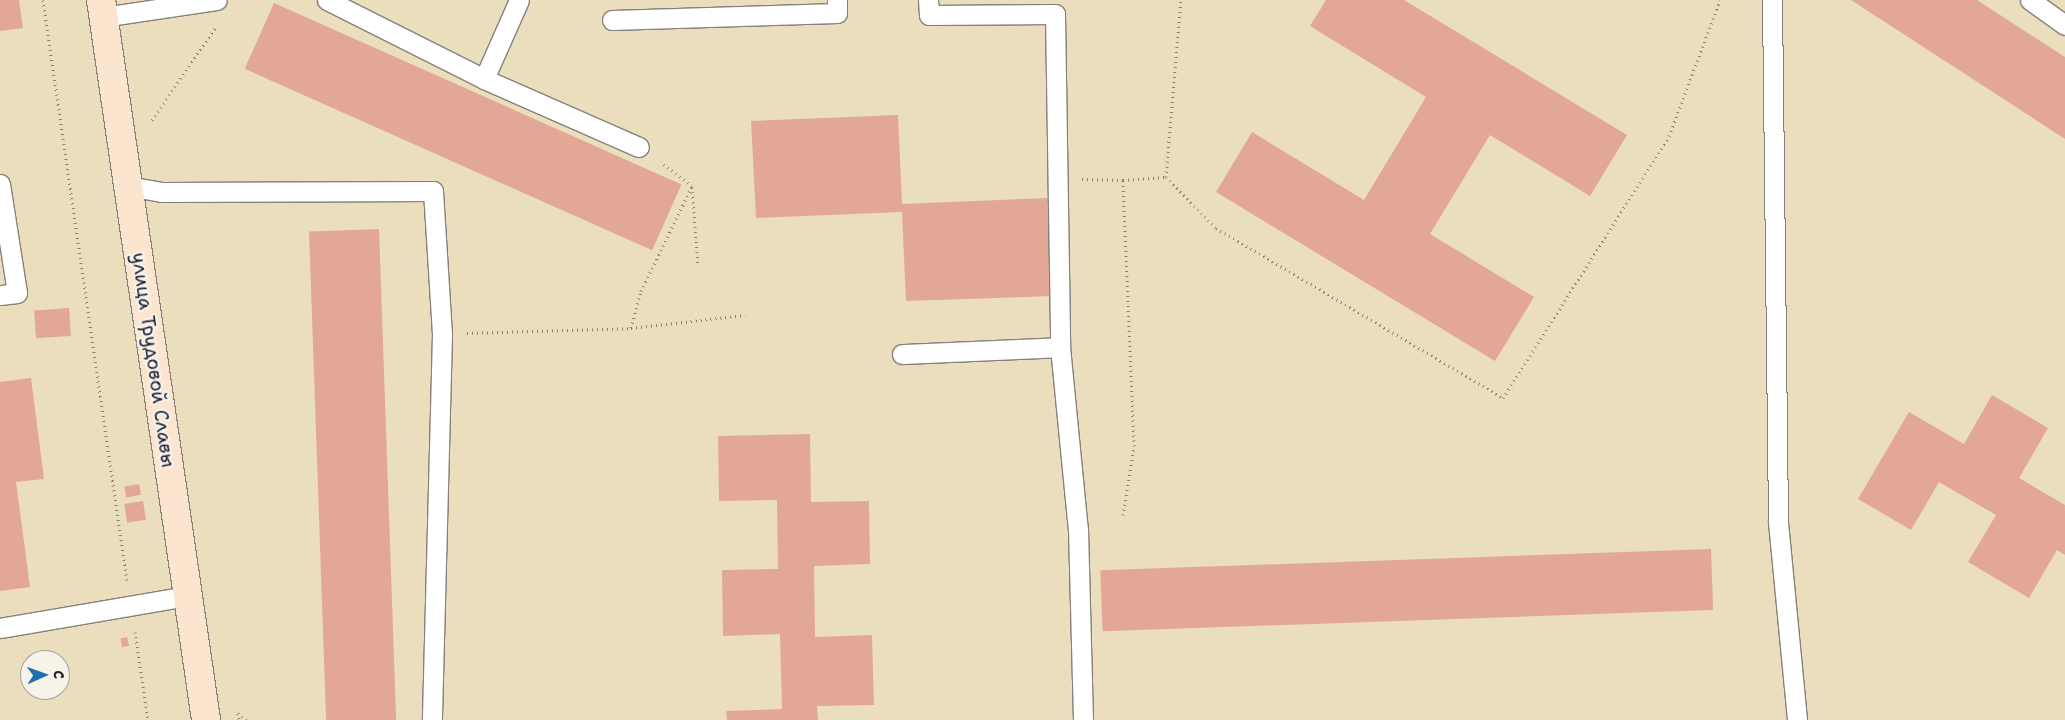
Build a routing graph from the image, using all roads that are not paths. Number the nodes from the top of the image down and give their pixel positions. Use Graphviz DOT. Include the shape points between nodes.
graph roads {
  1 [pos="217,0"];
  2 [pos="327,0"];
  3 [pos="519,0"];
  4 [pos="837,0"];
  5 [pos="928,0"];
  6 [pos="1772,0"];
  7 [pos="2030,0"];
  8 [pos="102,9"];
  9 [pos="612,20"];
  10 [pos="2065,25"];
  11 [pos="484,79"];
  12 [pos="639,147"];
  13 [pos="0,184"];
  14 [pos="128,186"];
  15 [pos="0,295"];
  16 [pos="1060,347"];
  17 [pos="902,354"];
  18 [pos="187,596"];
  19 [pos="0,628"];
  20 [pos="206,720"];
  21 [pos="432,720"];
  22 [pos="1083,720"];
  23 [pos="1797,720"];
  1 -- 8 [label="lane"];
  2 -- 11 [label="lane"];
  3 -- 11 [label="lane"];
  4 -- 9 [label="lane" via="837,12"];
  5 -- 16 [label="lane" via="930,16 1055,14"];
  6 -- 23 [label="lane" via="1778,522"];
  7 -- 10 [label="lane"];
  8 -- 14 [label="street, улица Трудовой Славы"];
  11 -- 12 [label="lane"];
  13 -- 15 [label="lane" via="17,293"];
  14 -- 18 [label="street, улица Трудовой Славы"];
  14 -- 21 [label="lane" via="162,192 432,192 442,334"];
  16 -- 17 [label="lane"];
  16 -- 22 [label="lane" via="1078,529"];
  18 -- 19 [label="lane"];
  18 -- 20 [label="street, улица Трудовой Славы"];
}
